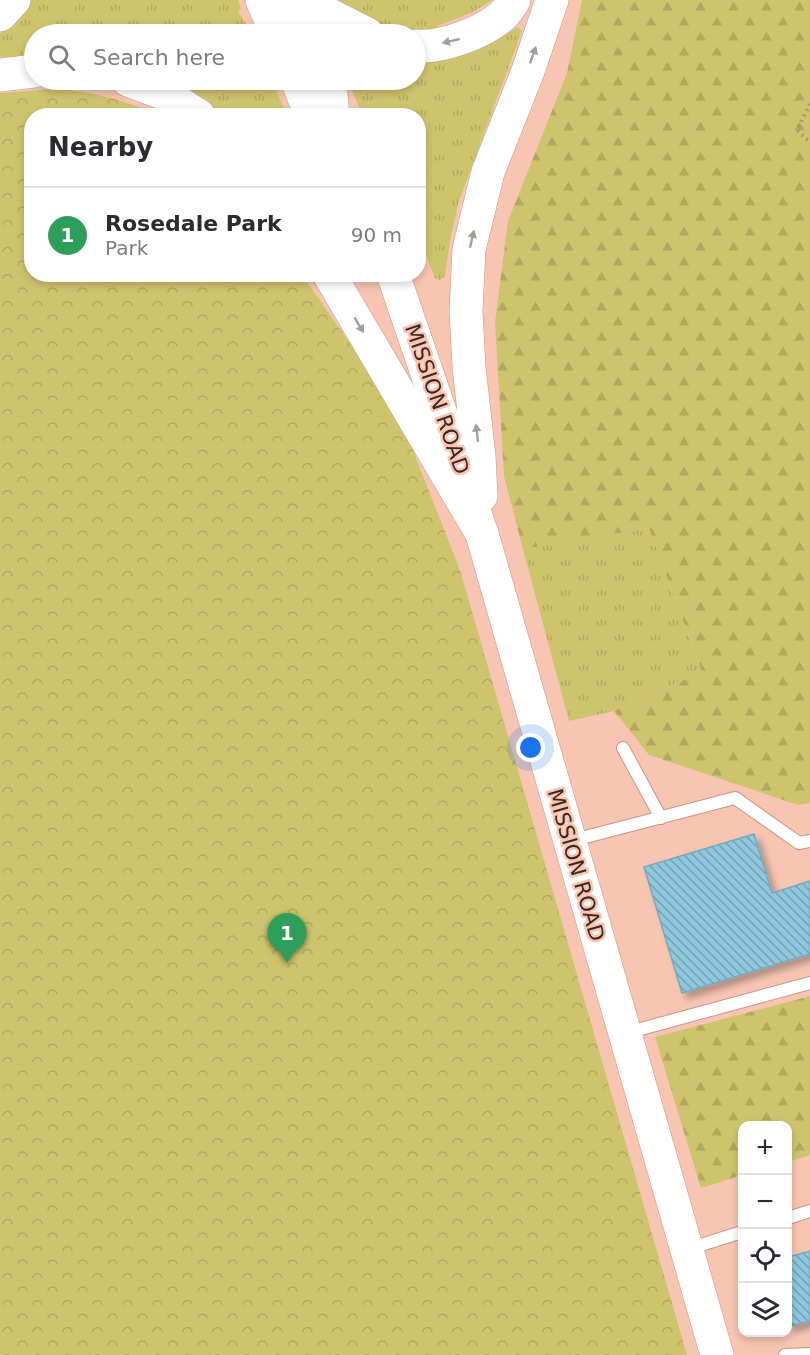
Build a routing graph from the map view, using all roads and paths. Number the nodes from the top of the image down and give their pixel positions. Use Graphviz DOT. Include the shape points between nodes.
graph roads {
  1 [pos="14,0"];
  2 [pos="262,0"];
  3 [pos="292,0"];
  4 [pos="315,0"];
  5 [pos="514,0"];
  6 [pos="552,0"];
  7 [pos="0,15"];
  8 [pos="273,24"];
  9 [pos="302,24"];
  10 [pos="347,24"];
  11 [pos="426,47"];
  12 [pos="24,72"];
  13 [pos="0,75"];
  14 [pos="155,90"];
  15 [pos="301,90"];
  16 [pos="329,90"];
  17 [pos="810,104"];
  18 [pos="186,108"];
  19 [pos="313,108"];
  20 [pos="332,108"];
  21 [pos="810,142"];
  22 [pos="334,282"];
  23 [pos="396,282"];
  24 [pos="482,534"];
  25 [pos="623,748"];
  26 [pos="661,818"];
  27 [pos="810,841"];
  28 [pos="569,842"];
  29 [pos="810,983"];
  30 [pos="624,1034"];
  31 [pos="810,1211"];
  32 [pos="792,1217"];
  33 [pos="738,1233"];
  34 [pos="687,1249"];
  35 [pos="810,1354"];
  36 [pos="717,1355"];
  37 [pos="785,1355"];
  1 -- 7 [label="main road"];
  2 -- 8 [label="main road"];
  3 -- 9 [label="main road"];
  4 -- 10 [label="main road" via="326,13"];
  5 -- 11 [label="main road, one-way" via="502,16 466,38"];
  24 -- 6 [label="main road, one-way" via="466,311 469,249 488,172"];
  12 -- 13 [label="main road"];
  14 -- 18 [label="main road"];
  15 -- 19 [label="main road"];
  16 -- 20 [label="main road"];
  17 -- 21 [label="path" via="797,129"];
  22 -- 24 [label="main road, one-way"];
  23 -- 24 [label="main road, MISSION ROAD"];
  24 -- 28 [label="main road, MISSION ROAD"];
  25 -- 26 [label="lane"];
  26 -- 27 [label="lane" via="735,798 799,843"];
  26 -- 28 [label="lane"];
  28 -- 30 [label="main road, MISSION ROAD"];
  29 -- 30 [label="lane"];
  30 -- 34 [label="main road, MISSION ROAD"];
  31 -- 32 [label="lane"];
  33 -- 34 [label="lane"];
  34 -- 36 [label="main road, MISSION ROAD"];
  35 -- 37 [label="lane"];
}
